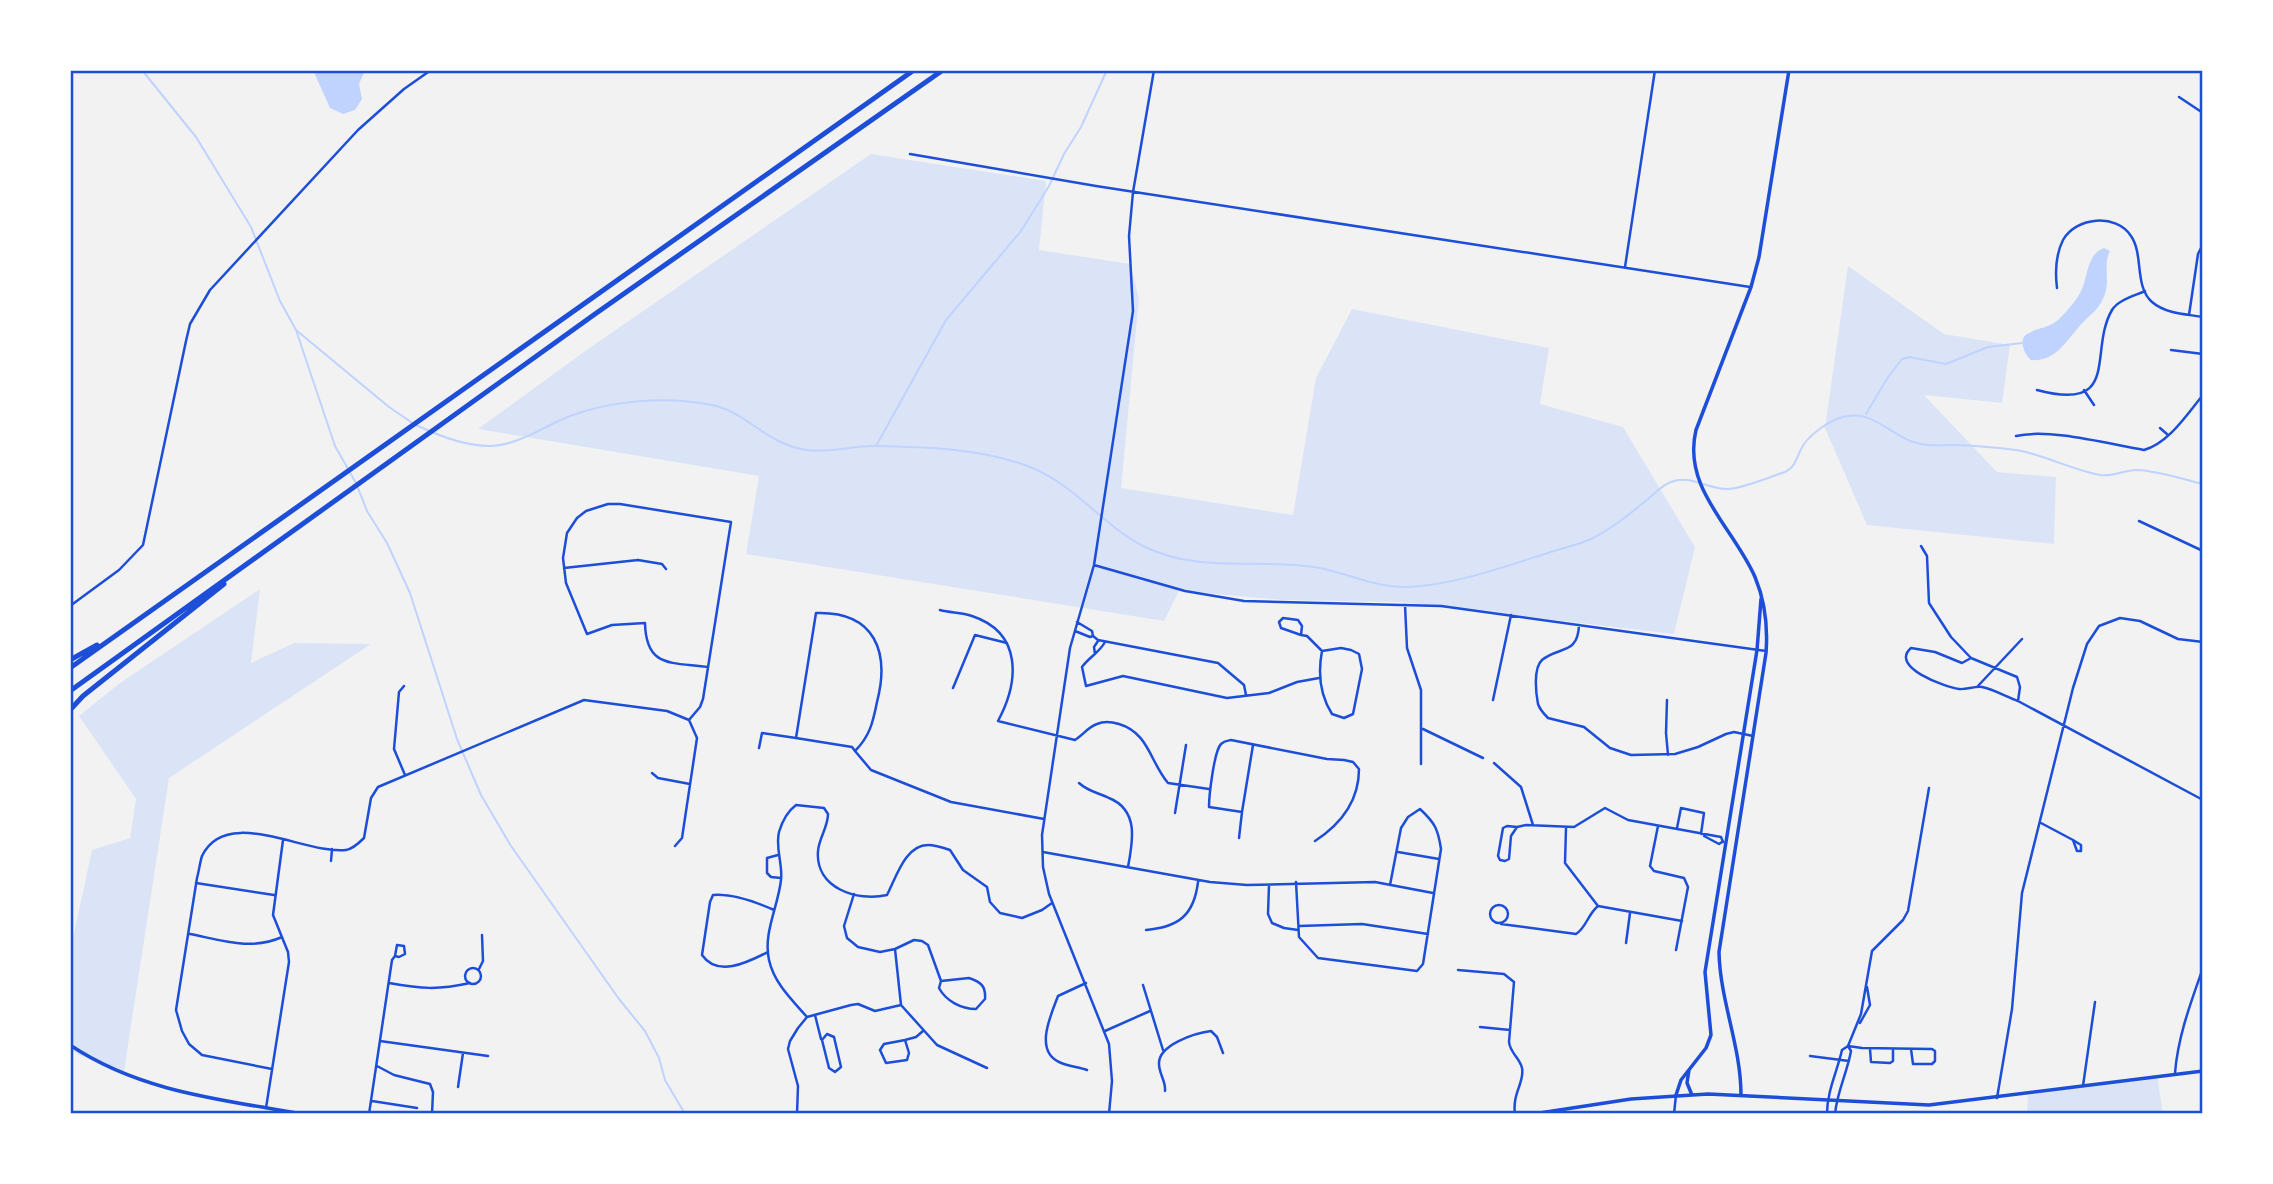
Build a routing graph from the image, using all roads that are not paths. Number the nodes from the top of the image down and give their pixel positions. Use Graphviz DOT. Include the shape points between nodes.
graph roads {
  1 [pos="431,70"];
  2 [pos="914,70"];
  3 [pos="943,70"];
  4 [pos="1154,70"];
  5 [pos="1655,70"];
  6 [pos="1789,70"];
  7 [pos="2179,97"];
  8 [pos="2203,113"];
  9 [pos="910,154"];
  10 [pos="1133,192"];
  11 [pos="2203,244"];
  12 [pos="1625,268"];
  13 [pos="1751,287"];
  14 [pos="2057,288"];
  15 [pos="2145,291"];
  16 [pos="2189,315"];
  17 [pos="2203,317"];
  18 [pos="2171,350"];
  19 [pos="2203,354"];
  20 [pos="2036,390"];
  21 [pos="2084,390"];
  22 [pos="2203,395"];
  23 [pos="2094,405"];
  24 [pos="2160,428"];
  25 [pos="2168,435"];
  26 [pos="2016,436"];
  27 [pos="2139,521"];
  28 [pos="1921,546"];
  29 [pos="265,551"];
  30 [pos="2203,551"];
  31 [pos="1094,565"];
  32 [pos="564,568"];
  33 [pos="666,569"];
  34 [pos="1761,594"];
  35 [pos="1405,605"];
  36 [pos="70,606"];
  37 [pos="940,610"];
  38 [pos="1510,615"];
  39 [pos="1077,622"];
  40 [pos="1579,625"];
  41 [pos="1075,631"];
  42 [pos="121,632"];
  43 [pos="1301,635"];
  44 [pos="1093,636"];
  45 [pos="2022,639"];
  46 [pos="1098,640"];
  47 [pos="1105,642"];
  48 [pos="2203,642"];
  49 [pos="1007,643"];
  50 [pos="1322,650"];
  51 [pos="1757,650"];
  52 [pos="1766,651"];
  53 [pos="1095,654"];
  54 [pos="1971,658"];
  55 [pos="70,660"];
  56 [pos="1994,666"];
  57 [pos="708,667"];
  58 [pos="70,668"];
  59 [pos="1319,678"];
  60 [pos="404,686"];
  61 [pos="1976,687"];
  62 [pos="953,688"];
  63 [pos="70,691"];
  64 [pos="1246,695"];
  65 [pos="1493,700"];
  66 [pos="1667,700"];
  67 [pos="2018,701"];
  68 [pos="70,710"];
  69 [pos="689,720"];
  70 [pos="2064,728"];
  71 [pos="1422,729"];
  72 [pos="1743,734"];
  73 [pos="1753,736"];
  74 [pos="1057,737"];
  75 [pos="796,738"];
  76 [pos="1186,745"];
  77 [pos="1253,745"];
  78 [pos="759,748"];
  79 [pos="855,751"];
  80 [pos="1668,755"];
  81 [pos="1483,758"];
  82 [pos="1494,763"];
  83 [pos="1421,764"];
  84 [pos="652,773"];
  85 [pos="405,775"];
  86 [pos="1079,783"];
  87 [pos="690,784"];
  88 [pos="1179,785"];
  89 [pos="1929,788"];
  90 [pos="1209,789"];
  91 [pos="2203,800"];
  92 [pos="1242,812"];
  93 [pos="1175,813"];
  94 [pos="1044,820"];
  95 [pos="2041,823"];
  96 [pos="1533,825"];
  97 [pos="1658,826"];
  98 [pos="1517,827"];
  99 [pos="1566,827"];
  100 [pos="1676,830"];
  101 [pos="1701,834"];
  102 [pos="1239,838"];
  103 [pos="283,840"];
  104 [pos="2073,840"];
  105 [pos="1315,841"];
  106 [pos="676,846"];
  107 [pos="332,849"];
  108 [pos="1043,852"];
  109 [pos="1398,852"];
  110 [pos="779,855"];
  111 [pos="1439,859"];
  112 [pos="331,862"];
  113 [pos="1128,867"];
  114 [pos="781,878"];
  115 [pos="1199,880"];
  116 [pos="1296,882"];
  117 [pos="197,883"];
  118 [pos="1269,884"];
  119 [pos="1390,885"];
  120 [pos="1433,893"];
  121 [pos="854,894"];
  122 [pos="274,895"];
  123 [pos="1052,903"];
  124 [pos="1598,906"];
  125 [pos="774,910"];
  126 [pos="1630,913"];
  127 [pos="1682,921"];
  128 [pos="1501,924"];
  129 [pos="1298,928"];
  130 [pos="1146,930"];
  131 [pos="188,934"];
  132 [pos="1428,934"];
  133 [pos="482,935"];
  134 [pos="282,937"];
  135 [pos="1626,943"];
  136 [pos="895,949"];
  137 [pos="1676,950"];
  138 [pos="768,952"];
  139 [pos="395,956"];
  140 [pos="2203,968"];
  141 [pos="478,970"];
  142 [pos="1458,970"];
  143 [pos="941,981"];
  144 [pos="389,983"];
  145 [pos="470,983"];
  146 [pos="1086,983"];
  147 [pos="1143,985"];
  148 [pos="1866,985"];
  149 [pos="2095,1002"];
  150 [pos="901,1005"];
  151 [pos="1151,1011"];
  152 [pos="815,1015"];
  153 [pos="807,1017"];
  154 [pos="1858,1025"];
  155 [pos="1480,1027"];
  156 [pos="1510,1030"];
  157 [pos="923,1031"];
  158 [pos="1105,1031"];
  159 [pos="822,1040"];
  160 [pos="905,1040"];
  161 [pos="380,1041"];
  162 [pos="70,1045"];
  163 [pos="1848,1046"];
  164 [pos="1870,1048"];
  165 [pos="1893,1049"];
  166 [pos="1912,1049"];
  167 [pos="1163,1050"];
  168 [pos="463,1052"];
  169 [pos="1223,1054"];
  170 [pos="488,1056"];
  171 [pos="1810,1056"];
  172 [pos="1840,1059"];
  173 [pos="1849,1061"];
  174 [pos="376,1066"];
  175 [pos="987,1068"];
  176 [pos="1690,1068"];
  177 [pos="272,1069"];
  178 [pos="1087,1070"];
  179 [pos="2203,1071"];
  180 [pos="2175,1073"];
  181 [pos="2083,1086"];
  182 [pos="458,1087"];
  183 [pos="1166,1091"];
  184 [pos="1692,1094"];
  185 [pos="1676,1095"];
  186 [pos="1741,1095"];
  187 [pos="1997,1098"];
  188 [pos="371,1101"];
  189 [pos="1827,1101"];
  190 [pos="1836,1101"];
  191 [pos="267,1108"];
  192 [pos="417,1108"];
  193 [pos="369,1112"];
  194 [pos="303,1114"];
  195 [pos="432,1114"];
  196 [pos="797,1114"];
  197 [pos="1109,1114"];
  198 [pos="1515,1114"];
  199 [pos="1533,1114"];
  200 [pos="1674,1114"];
  201 [pos="1827,1114"];
  202 [pos="1835,1114"];
  1 -- 36 [label="street" via="369,120 210,290 190,324 144,545"];
  2 -- 42 [label="highway"];
  3 -- 29 [label="highway"];
  4 -- 10 [label="street"];
  5 -- 12 [label="street"];
  6 -- 13 [label="street" via="1767,216"];
  7 -- 8 [label="street"];
  9 -- 10 [label="street"];
  10 -- 12 [label="street"];
  10 -- 31 [label="street" via="1129,236 1133,312"];
  11 -- 16 [label="street"];
  12 -- 13 [label="street"];
  13 -- 34 [label="street" via="1696,430 1692,455 1699,483"];
  14 -- 15 [label="street" via="2065,236 2082,222 2105,221 2130,234"];
  15 -- 16 [label="street" via="2162,308"];
  15 -- 21 [label="street" via="2113,309 2099,370"];
  16 -- 17 [label="street"];
  18 -- 19 [label="street"];
  20 -- 21 [label="street" via="2062,396"];
  21 -- 23 [label="street"];
  22 -- 25 [label="street"];
  24 -- 25 [label="street"];
  25 -- 26 [label="street" via="2144,450 2045,434"];
  27 -- 30 [label="street"];
  28 -- 54 [label="street" via="1927,556 1929,603"];
  29 -- 63 [label="highway"];
  29 -- 68 [label="highway"];
  31 -- 35 [label="street" via="1185,591 1244,601"];
  31 -- 39 [label="street"];
  32 -- 33 [label="street" via="638,560 662,564"];
  32 -- 57 [label="street" via="587,634 612,625 645,623 647,646 660,659"];
  32 -- 57 [label="street" via="567,533 577,518 598,506 620,504 731,522"];
  34 -- 51 [label="street"];
  34 -- 52 [label="street"];
  35 -- 38 [label="street"];
  35 -- 71 [label="street" via="1407,648 1421,690"];
  37 -- 49 [label="street" via="979,619"];
  38 -- 40 [label="street"];
  38 -- 65 [label="street"];
  39 -- 41 [label="street"];
  39 -- 44 [label="street"];
  40 -- 51 [label="street"];
  40 -- 80 [label="street" via="1576,642 1537,666 1541,712 1555,721 1584,727 1620,753"];
  41 -- 44 [label="street"];
  41 -- 74 [label="street"];
  42 -- 55 [label="highway"];
  42 -- 58 [label="highway"];
  43 -- 43 [label="street" via="1286,631 1279,622 1283,618 1298,620"];
  43 -- 50 [label="street"];
  44 -- 46 [label="street"];
  45 -- 56 [label="street"];
  46 -- 47 [label="street"];
  46 -- 53 [label="street"];
  47 -- 53 [label="street"];
  47 -- 64 [label="street" via="1218,663 1244,685"];
  48 -- 70 [label="street" via="2178,639 2131,619 2099,626 2087,644"];
  49 -- 62 [label="street" via="975,635"];
  49 -- 74 [label="street" via="1013,679 998,721"];
  50 -- 59 [label="street"];
  50 -- 59 [label="street" via="1341,648 1359,654 1362,669 1353,714 1345,718 1332,714"];
  51 -- 52 [label="street"];
  51 -- 72 [label="street"];
  52 -- 73 [label="street"];
  53 -- 64 [label="street" via="1082,667 1086,686 1123,676 1227,698"];
  54 -- 56 [label="street"];
  54 -- 61 [label="street" via="1962,663 1911,648 1905,658 1908,666 1931,678 1960,689"];
  56 -- 61 [label="street"];
  56 -- 67 [label="street" via="2017,677"];
  57 -- 69 [label="street" via="703,699"];
  59 -- 64 [label="street"];
  60 -- 85 [label="street" via="393,742"];
  61 -- 67 [label="street"];
  66 -- 80 [label="street"];
  67 -- 70 [label="street"];
  69 -- 85 [label="street" via="667,711 584,700"];
  69 -- 87 [label="street" via="696,738"];
  70 -- 91 [label="street"];
  70 -- 95 [label="street"];
  71 -- 81 [label="street"];
  71 -- 83 [label="street"];
  72 -- 73 [label="street"];
  72 -- 80 [label="street" via="1726,734"];
  72 -- 176 [label="street" via="1705,972 1712,1035"];
  73 -- 186 [label="street" via="1720,952 1722,990"];
  74 -- 88 [label="street" via="1075,740 1101,722 1123,725 1146,744 1168,783"];
  74 -- 94 [label="street"];
  75 -- 78 [label="street" via="762,733"];
  75 -- 79 [label="street"];
  75 -- 79 [label="street" via="816,613 838,615 870,633 881,653 872,727"];
  76 -- 88 [label="street"];
  77 -- 90 [label="street" via="1231,740 1218,747"];
  77 -- 92 [label="street"];
  77 -- 105 [label="street" via="1353,762 1359,769 1359,784 1345,815"];
  79 -- 94 [label="street" via="871,770 951,802"];
  82 -- 96 [label="street" via="1521,787"];
  84 -- 87 [label="street"];
  85 -- 107 [label="street" via="377,787 364,838 348,850"];
  86 -- 113 [label="street" via="1089,792 1118,802 1129,815 1134,837"];
  87 -- 106 [label="street" via="682,838"];
  88 -- 90 [label="street"];
  88 -- 93 [label="street"];
  89 -- 148 [label="street" via="1908,911 1872,951"];
  90 -- 92 [label="street" via="1209,807"];
  92 -- 102 [label="street"];
  94 -- 108 [label="street"];
  95 -- 104 [label="street"];
  95 -- 187 [label="street" via="2022,893 2012,1009"];
  96 -- 98 [label="street"];
  96 -- 99 [label="street"];
  97 -- 99 [label="street" via="1628,820 1605,808 1581,824"];
  97 -- 100 [label="street"];
  97 -- 127 [label="street" via="1650,866 1686,881"];
  98 -- 98 [label="street" via="1508,859 1500,860 1503,828"];
  99 -- 124 [label="street" via="1565,863"];
  100 -- 101 [label="street"];
  100 -- 101 [label="street" via="1681,808 1704,813"];
  101 -- 101 [label="street" via="1719,844 1723,842 1721,836"];
  103 -- 107 [label="street"];
  103 -- 117 [label="street" via="245,832 224,835 202,856"];
  103 -- 122 [label="street"];
  107 -- 112 [label="street"];
  108 -- 113 [label="street"];
  108 -- 123 [label="street"];
  109 -- 111 [label="street"];
  109 -- 111 [label="street" via="1404,823 1420,809 1439,834"];
  109 -- 119 [label="street"];
  110 -- 114 [label="street"];
  110 -- 114 [label="street" via="767,858 767,873"];
  110 -- 121 [label="street" via="779,832 793,807 824,808 828,814 818,848 820,870 832,886"];
  111 -- 120 [label="street"];
  113 -- 115 [label="street"];
  114 -- 125 [label="street"];
  115 -- 118 [label="street"];
  115 -- 130 [label="street" via="1191,910 1170,926"];
  116 -- 118 [label="street"];
  116 -- 119 [label="street"];
  116 -- 129 [label="street"];
  117 -- 122 [label="street"];
  117 -- 131 [label="street"];
  118 -- 129 [label="street" via="1272,923"];
  119 -- 120 [label="street"];
  120 -- 132 [label="street"];
  121 -- 123 [label="street" via="887,895 907,855 927,844 950,849 963,870 987,887 990,902 1000,913 1022,918"];
  121 -- 136 [label="street" via="844,926 846,938 865,950"];
  122 -- 134 [label="street" via="273,915"];
  123 -- 146 [label="street"];
  124 -- 126 [label="street"];
  124 -- 128 [label="street" via="1576,934"];
  125 -- 138 [label="street"];
  125 -- 138 [label="street" via="713,895 702,955 721,967 744,964"];
  126 -- 127 [label="street"];
  126 -- 135 [label="street"];
  127 -- 137 [label="street"];
  128 -- 128 [label="street" via="1508,912 1497,905 1490,916"];
  129 -- 132 [label="street" via="1362,924"];
  129 -- 132 [label="street" via="1299,937 1318,958 1417,971 1423,964"];
  131 -- 134 [label="street" via="244,944 267,944"];
  131 -- 177 [label="street" via="176,1010 189,1044 202,1055"];
  133 -- 141 [label="street" via="484,961"];
  134 -- 177 [label="street" via="289,962"];
  136 -- 143 [label="street" via="914,940 928,945"];
  136 -- 150 [label="street"];
  138 -- 153 [label="street" via="780,987"];
  139 -- 144 [label="street"];
  140 -- 180 [label="street" via="2186,1015"];
  141 -- 145 [label="street" via="480,980"];
  141 -- 145 [label="street" via="466,972"];
  142 -- 156 [label="street" via="1511,978"];
  143 -- 143 [label="street" via="943,995 968,1009 976,1009 985,999 986,991 976,980"];
  144 -- 145 [label="street" via="443,989"];
  144 -- 161 [label="street"];
  146 -- 158 [label="street"];
  146 -- 178 [label="street" via="1058,996 1047,1025 1046,1045 1050,1056 1060,1063"];
  147 -- 151 [label="street"];
  148 -- 154 [label="street"];
  148 -- 154 [label="street" via="1870,1005"];
  149 -- 181 [label="street"];
  150 -- 152 [label="street" via="875,1011 858,1004"];
  150 -- 157 [label="street"];
  151 -- 158 [label="street"];
  151 -- 167 [label="street"];
  152 -- 153 [label="street"];
  152 -- 159 [label="street"];
  153 -- 196 [label="street" via="788,1049 798,1086"];
  154 -- 163 [label="street"];
  155 -- 156 [label="street"];
  156 -- 198 [label="street" via="1510,1049 1522,1070 1513,1100"];
  157 -- 160 [label="street"];
  157 -- 175 [label="street" via="937,1045"];
  158 -- 197 [label="street" via="1112,1068"];
  159 -- 159 [label="street" via="829,1068 835,1072 841,1067 834,1037 827,1034"];
  160 -- 160 [label="street" via="884,1044 880,1050 886,1063 907,1060"];
  161 -- 168 [label="street"];
  161 -- 174 [label="street"];
  162 -- 191 [label="street" via="117,1071 162,1088"];
  163 -- 164 [label="street"];
  163 -- 172 [label="street"];
  163 -- 173 [label="street"];
  164 -- 165 [label="street"];
  164 -- 165 [label="street" via="1871,1062 1890,1063"];
  165 -- 166 [label="street"];
  166 -- 166 [label="street" via="1932,1049 1935,1060 1913,1064"];
  167 -- 169 [label="street" via="1196,1033 1211,1031"];
  167 -- 183 [label="street" via="1158,1066"];
  168 -- 170 [label="street"];
  168 -- 182 [label="street"];
  171 -- 172 [label="street"];
  172 -- 173 [label="street"];
  172 -- 189 [label="street"];
  173 -- 190 [label="street"];
  174 -- 188 [label="street"];
  174 -- 195 [label="street" via="430,1084"];
  176 -- 184 [label="street" via="1687,1083"];
  176 -- 185 [label="street"];
  177 -- 191 [label="street"];
  179 -- 180 [label="street"];
  180 -- 181 [label="street"];
  181 -- 187 [label="street"];
  184 -- 185 [label="street"];
  184 -- 186 [label="street"];
  185 -- 199 [label="street"];
  185 -- 200 [label="street"];
  186 -- 189 [label="street"];
  187 -- 190 [label="street" via="1929,1105"];
  188 -- 192 [label="street"];
  188 -- 193 [label="street"];
  189 -- 190 [label="street"];
  189 -- 201 [label="street"];
  190 -- 202 [label="street"];
  191 -- 194 [label="street"];
}
